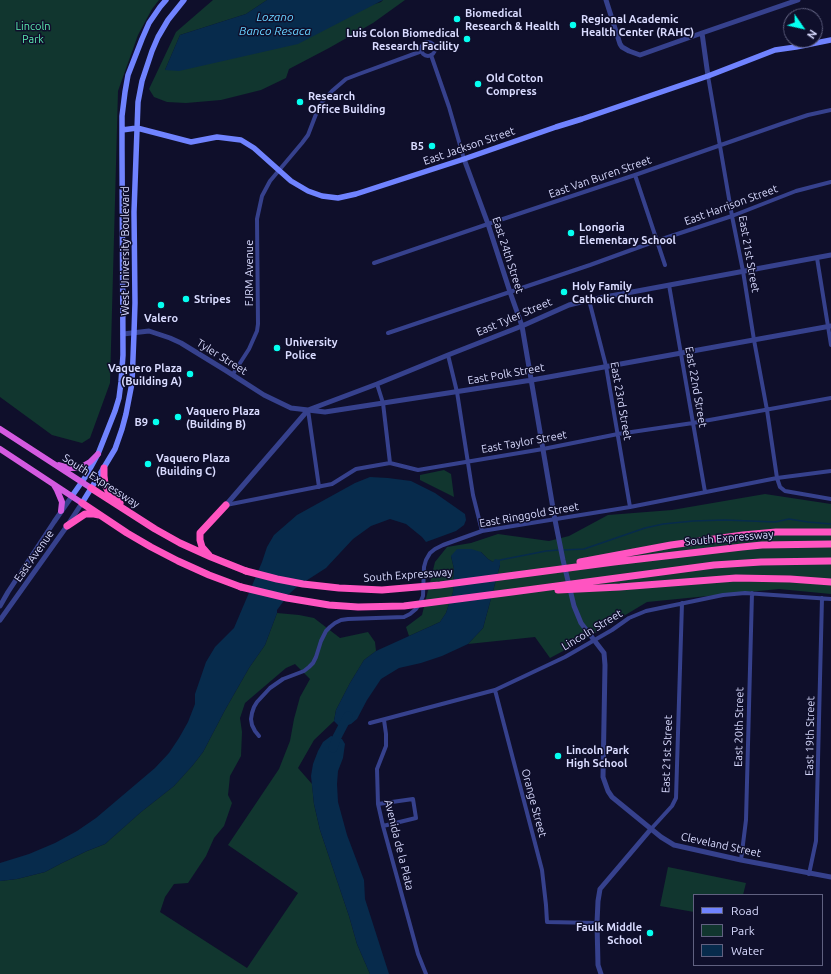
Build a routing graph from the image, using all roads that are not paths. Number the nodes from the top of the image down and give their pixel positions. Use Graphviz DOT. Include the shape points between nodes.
graph roads {
  1 [pos="166,0"];
  2 [pos="184,0"];
  3 [pos="606,0"];
  4 [pos="798,0"];
  5 [pos="702,33"];
  6 [pos="831,40"];
  7 [pos="422,51"];
  8 [pos="431,55"];
  9 [pos="708,76"];
  10 [pos="831,110"];
  11 [pos="137,128"];
  12 [pos="122,130"];
  13 [pos="720,145"];
  14 [pos="464,159"];
  15 [pos="280,171"];
  16 [pos="635,175"];
  17 [pos="831,182"];
  18 [pos="732,216"];
  19 [pos="488,224"];
  20 [pos="656,241"];
  21 [pos="831,255"];
  22 [pos="817,258"];
  23 [pos="374,263"];
  24 [pos="665,265"];
  25 [pos="743,271"];
  26 [pos="669,285"];
  27 [pos="510,292"];
  28 [pos="589,300"];
  29 [pos="522,326"];
  30 [pos="830,327"];
  31 [pos="388,333"];
  32 [pos="123,334"];
  33 [pos="134,334"];
  34 [pos="754,340"];
  35 [pos="831,345"];
  36 [pos="680,353"];
  37 [pos="448,355"];
  38 [pos="606,366"];
  39 [pos="232,374"];
  40 [pos="532,380"];
  41 [pos="377,384"];
  42 [pos="457,392"];
  43 [pos="831,398"];
  44 [pos="383,403"];
  45 [pos="308,410"];
  46 [pos="767,410"];
  47 [pos="693,423"];
  48 [pos="0,429"];
  49 [pos="618,434"];
  50 [pos="0,449"];
  51 [pos="543,449"];
  52 [pos="98,454"];
  53 [pos="45,459"];
  54 [pos="469,462"];
  55 [pos="390,463"];
  56 [pos="104,468"];
  57 [pos="831,471"];
  58 [pos="777,478"];
  59 [pos="82,482"];
  60 [pos="53,484"];
  61 [pos="319,487"];
  62 [pos="91,488"];
  63 [pos="705,492"];
  64 [pos="72,496"];
  65 [pos="831,499"];
  66 [pos="82,503"];
  67 [pos="226,505"];
  68 [pos="630,507"];
  69 [pos="61,511"];
  70 [pos="127,511"];
  71 [pos="101,516"];
  72 [pos="555,520"];
  73 [pos="67,526"];
  74 [pos="482,531"];
  75 [pos="831,532"];
  76 [pos="831,544"];
  77 [pos="211,557"];
  78 [pos="831,561"];
  79 [pos="493,578"];
  80 [pos="831,582"];
  81 [pos="512,592"];
  82 [pos="752,593"];
  83 [pos="822,598"];
  84 [pos="831,599"];
  85 [pos="682,603"];
  86 [pos="0,606"];
  87 [pos="0,620"];
  88 [pos="595,641"];
  89 [pos="495,690"];
  90 [pos="384,720"];
  91 [pos="370,723"];
  92 [pos="259,736"];
  93 [pos="378,804"];
  94 [pos="383,826"];
  95 [pos="651,829"];
  96 [pos="741,860"];
  97 [pos="809,874"];
  98 [pos="831,877"];
  99 [pos="597,923"];
  100 [pos="426,974"];
  101 [pos="602,974"];
  1 -- 12 [label="main road, West University Boulevard" via="149,23 128,75"];
  2 -- 11 [label="main road, West University Boulevard" via="158,37 146,66 138,102"];
  3 -- 5 [label="street" via="620,44 640,56"];
  4 -- 5 [label="street"];
  5 -- 9 [label="street, East 21st Street"];
  6 -- 9 [label="main road, East Jackson Street" via="775,50"];
  7 -- 8 [label="street" via="426,55"];
  7 -- 8 [label="street" via="424,43 432,43 435,48"];
  7 -- 15 [label="street, FJRM Avenue" via="346,80 332,91 318,109 308,135"];
  8 -- 14 [label="street, East 24th Street"];
  9 -- 13 [label="street, East 21st Street"];
  9 -- 14 [label="main road, East Jackson Street"];
  10 -- 13 [label="street, East Van Buren Street" via="801,117"];
  11 -- 12 [label="main road, East Jackson Street"];
  11 -- 15 [label="main road, East Jackson Street" via="191,142 217,137 241,140"];
  11 -- 33 [label="main road, West University Boulevard"];
  12 -- 32 [label="main road, West University Boulevard"];
  13 -- 16 [label="street, East Van Buren Street"];
  13 -- 18 [label="street, East 21st Street"];
  14 -- 15 [label="main road, East Jackson Street" via="338,198 308,191"];
  14 -- 19 [label="street, East 24th Street"];
  15 -- 39 [label="street, FJRM Avenue" via="270,181 262,196 257,219 257,331 249,349"];
  16 -- 19 [label="street, East Van Buren Street"];
  16 -- 20 [label="street"];
  17 -- 18 [label="street, East Harrison Street"];
  18 -- 20 [label="street, East Harrison Street"];
  18 -- 25 [label="street, East 21st Street"];
  19 -- 23 [label="street, East Van Buren Street"];
  19 -- 27 [label="street, East 24th Street"];
  20 -- 24 [label="street"];
  20 -- 27 [label="street, East Harrison Street"];
  21 -- 22 [label="street, East Tyler Street"];
  22 -- 25 [label="street, East Tyler Street"];
  22 -- 30 [label="street"];
  25 -- 26 [label="street, East Tyler Street"];
  25 -- 34 [label="street, East 21st Street"];
  26 -- 28 [label="street, East Tyler Street"];
  26 -- 36 [label="street, East 22nd Street"];
  27 -- 29 [label="street, East 24th Street"];
  27 -- 31 [label="street, East Harrison Street"];
  28 -- 29 [label="street, East Tyler Street" via="569,305"];
  28 -- 38 [label="street, East 23rd Street"];
  29 -- 37 [label="street, East Tyler Street"];
  29 -- 40 [label="street, East 24th Street"];
  30 -- 34 [label="street, East Polk Street"];
  30 -- 35 [label="street"];
  32 -- 33 [label="street, Tyler Street"];
  32 -- 52 [label="main road, West University Boulevard" via="119,398"];
  33 -- 39 [label="street, Tyler Street" via="150,331 170,338"];
  33 -- 56 [label="main road, West University Boulevard" via="132,383 126,414 115,449"];
  34 -- 36 [label="street, East Polk Street"];
  34 -- 46 [label="street, East 21st Street"];
  36 -- 38 [label="street, East Polk Street"];
  36 -- 47 [label="street, East 22nd Street"];
  37 -- 41 [label="street, East Tyler Street"];
  37 -- 42 [label="street"];
  38 -- 40 [label="street, East Polk Street"];
  38 -- 49 [label="street, East 23rd Street"];
  39 -- 45 [label="street, Tyler Street" via="264,395 291,408"];
  40 -- 42 [label="street, East Polk Street"];
  40 -- 51 [label="street, East 24th Street"];
  41 -- 44 [label="street"];
  41 -- 45 [label="street, East Tyler Street"];
  42 -- 44 [label="street, East Polk Street"];
  42 -- 54 [label="street"];
  43 -- 46 [label="street, East Taylor Street"];
  44 -- 45 [label="street, East Polk Street" via="325,412"];
  44 -- 55 [label="street"];
  45 -- 61 [label="street"];
  45 -- 67 [label="street"];
  46 -- 47 [label="street, East Taylor Street"];
  46 -- 58 [label="street, East 21st Street"];
  47 -- 49 [label="street, East Taylor Street"];
  47 -- 63 [label="street, East 22nd Street"];
  48 -- 53 [label="highway, South Expressway"];
  49 -- 51 [label="street, East Taylor Street"];
  49 -- 68 [label="street, East 23rd Street"];
  50 -- 60 [label="highway"];
  51 -- 54 [label="street, East Taylor Street"];
  51 -- 72 [label="street, East 24th Street"];
  52 -- 53 [label="highway" via="78,468 69,468"];
  52 -- 59 [label="main road, West University Boulevard"];
  53 -- 59 [label="highway, South Expressway"];
  54 -- 55 [label="street, East Taylor Street" via="418,470"];
  54 -- 74 [label="street" via="473,495"];
  55 -- 61 [label="street, East Taylor Street" via="356,469 332,484"];
  56 -- 62 [label="main road, West University Boulevard"];
  56 -- 70 [label="highway" via="108,491"];
  57 -- 58 [label="street, East Ringgold Street"];
  58 -- 63 [label="street, East Ringgold Street"];
  58 -- 65 [label="street" via="780,486 786,491"];
  59 -- 62 [label="highway, South Expressway"];
  59 -- 64 [label="main road, West University Boulevard"];
  60 -- 64 [label="highway"];
  60 -- 69 [label="highway" via="62,502"];
  61 -- 67 [label="street, East Taylor Street"];
  62 -- 66 [label="main road, West University Boulevard"];
  62 -- 70 [label="highway, South Expressway"];
  63 -- 68 [label="street, East Ringgold Street"];
  64 -- 66 [label="highway"];
  64 -- 69 [label="street, East Avenue"];
  66 -- 71 [label="highway"];
  66 -- 73 [label="street, East Avenue"];
  67 -- 77 [label="highway" via="200,533 202,547"];
  68 -- 72 [label="street, East Ringgold Street"];
  69 -- 86 [label="street, East Avenue"];
  70 -- 77 [label="highway, South Expressway" via="180,543"];
  71 -- 73 [label="highway" via="85,514"];
  71 -- 81 [label="highway, bridge" via="158,551 209,575 241,587 297,600 358,607 404,606"];
  72 -- 74 [label="street, East Ringgold Street"];
  72 -- 88 [label="street, East 24th Street" via="574,606 581,623"];
  73 -- 87 [label="street, East Avenue"];
  74 -- 92 [label="street, East Ringgold Street" via="442,545 430,553 424,567 423,596 410,614 404,617 341,620 330,627 309,668 283,679 257,702 252,713 252,725"];
  75 -- 79 [label="highway, bridge" via="776,532 678,544"];
  76 -- 79 [label="highway, South Expressway, bridge" via="742,547"];
  77 -- 79 [label="highway, South Expressway, bridge" via="246,571 277,579 339,588 382,590"];
  78 -- 81 [label="highway, bridge" via="714,565"];
  80 -- 81 [label="highway, bridge" via="790,578 736,578"];
  82 -- 83 [label="street, Lincoln Street"];
  82 -- 85 [label="street, Lincoln Street" via="723,595"];
  82 -- 96 [label="street, East 20th Street" via="746,820"];
  83 -- 84 [label="street, Lincoln Street"];
  83 -- 97 [label="street, East 19th Street" via="816,841"];
  85 -- 88 [label="street, Lincoln Street" via="646,611 629,618"];
  85 -- 95 [label="street, East 21st Street" via="676,798"];
  88 -- 89 [label="street, Lincoln Street"];
  88 -- 95 [label="street, Cleveland Street" via="604,653 605,665 602,777 612,797"];
  89 -- 90 [label="street, Lincoln Street"];
  89 -- 99 [label="street, Orange Street" via="542,870 547,922"];
  90 -- 91 [label="street, Lincoln Street"];
  90 -- 93 [label="street, Avenida de la Plata" via="386,746 377,769"];
  93 -- 94 [label="street, Avenida de la Plata"];
  93 -- 94 [label="street" via="413,799 416,818"];
  94 -- 100 [label="street, Avenida de la Plata" via="418,954"];
  95 -- 96 [label="street, Cleveland Street" via="674,845"];
  95 -- 99 [label="street, East 21st Street" via="600,889"];
  96 -- 97 [label="street, Cleveland Street"];
  97 -- 98 [label="street, Cleveland Street"];
  99 -- 101 [label="street, East 21st Street" via="598,965"];
}
